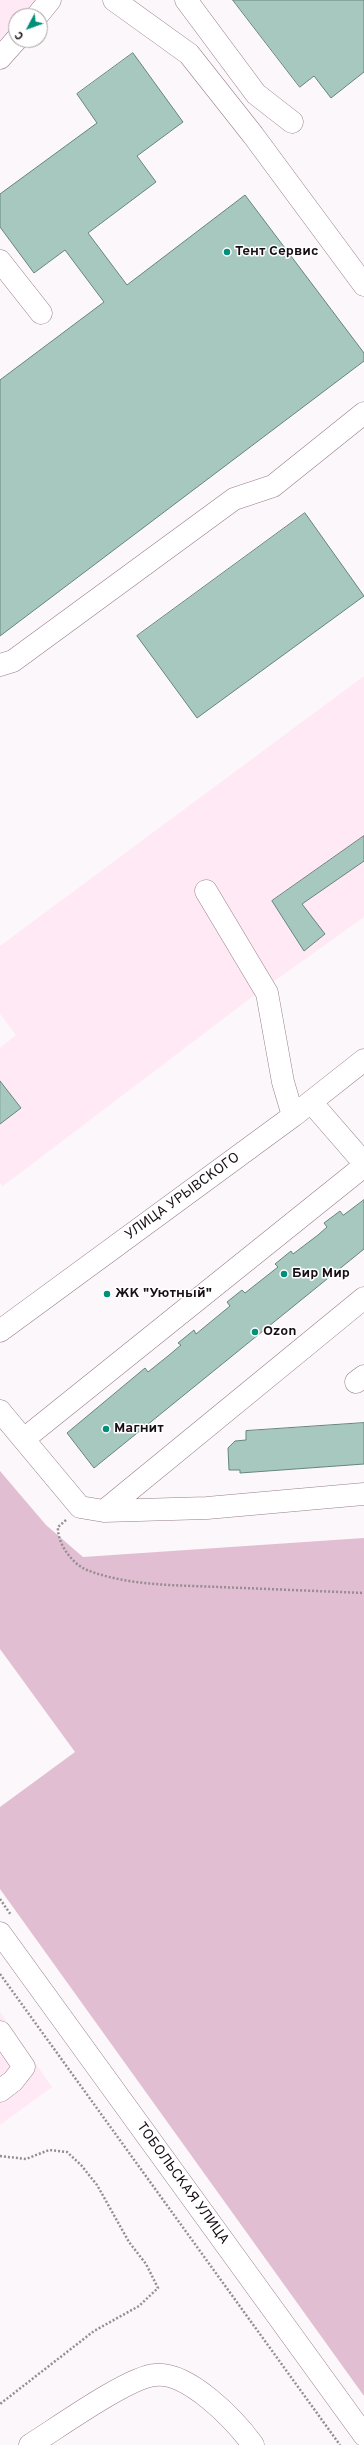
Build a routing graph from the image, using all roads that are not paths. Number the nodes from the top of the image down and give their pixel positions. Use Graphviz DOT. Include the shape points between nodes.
graph roads {
  1 [pos="50,0"];
  2 [pos="114,0"];
  3 [pos="186,0"];
  4 [pos="43,8"];
  5 [pos="9,48"];
  6 [pos="0,58"];
  7 [pos="292,122"];
  8 [pos="0,261"];
  9 [pos="364,285"];
  10 [pos="41,313"];
  11 [pos="364,413"];
  12 [pos="0,665"];
  13 [pos="206,891"];
  14 [pos="364,1060"];
  15 [pos="311,1102"];
  16 [pos="293,1116"];
  17 [pos="364,1164"];
  18 [pos="364,1298"];
  19 [pos="0,1331"];
  20 [pos="0,1411"];
  21 [pos="24,1439"];
  22 [pos="364,1494"];
  23 [pos="104,1511"];
  24 [pos="0,1933"];
  25 [pos="0,2032"];
  26 [pos="0,2090"];
  27 [pos="364,2435"];
  28 [pos="30,2445"];
  29 [pos="253,2445"];
  1 -- 4 [label="street"];
  2 -- 9 [label="street" via="189,54"];
  3 -- 7 [label="street" via="256,94"];
  5 -- 6 [label="street"];
  8 -- 10 [label="street"];
  11 -- 12 [label="street" via="273,486 234,500 13,661"];
  13 -- 16 [label="street" via="266,993 283,1082"];
  14 -- 15 [label="street, УЛИЦА УРЫВСКОГО"];
  15 -- 16 [label="street, УЛИЦА УРЫВСКОГО"];
  15 -- 17 [label="street"];
  16 -- 19 [label="street, УЛИЦА УРЫВСКОГО"];
  17 -- 21 [label="street"];
  18 -- 23 [label="street"];
  20 -- 21 [label="street"];
  21 -- 23 [label="street" via="80,1507"];
  22 -- 23 [label="street" via="207,1508"];
  24 -- 27 [label="street, ТОБОЛЬСКАЯ УЛИЦА"];
  25 -- 26 [label="street" via="24,2067 13,2081"];
  28 -- 29 [label="street" via="134,2381 154,2374 170,2375 202,2394 242,2430"];
}
